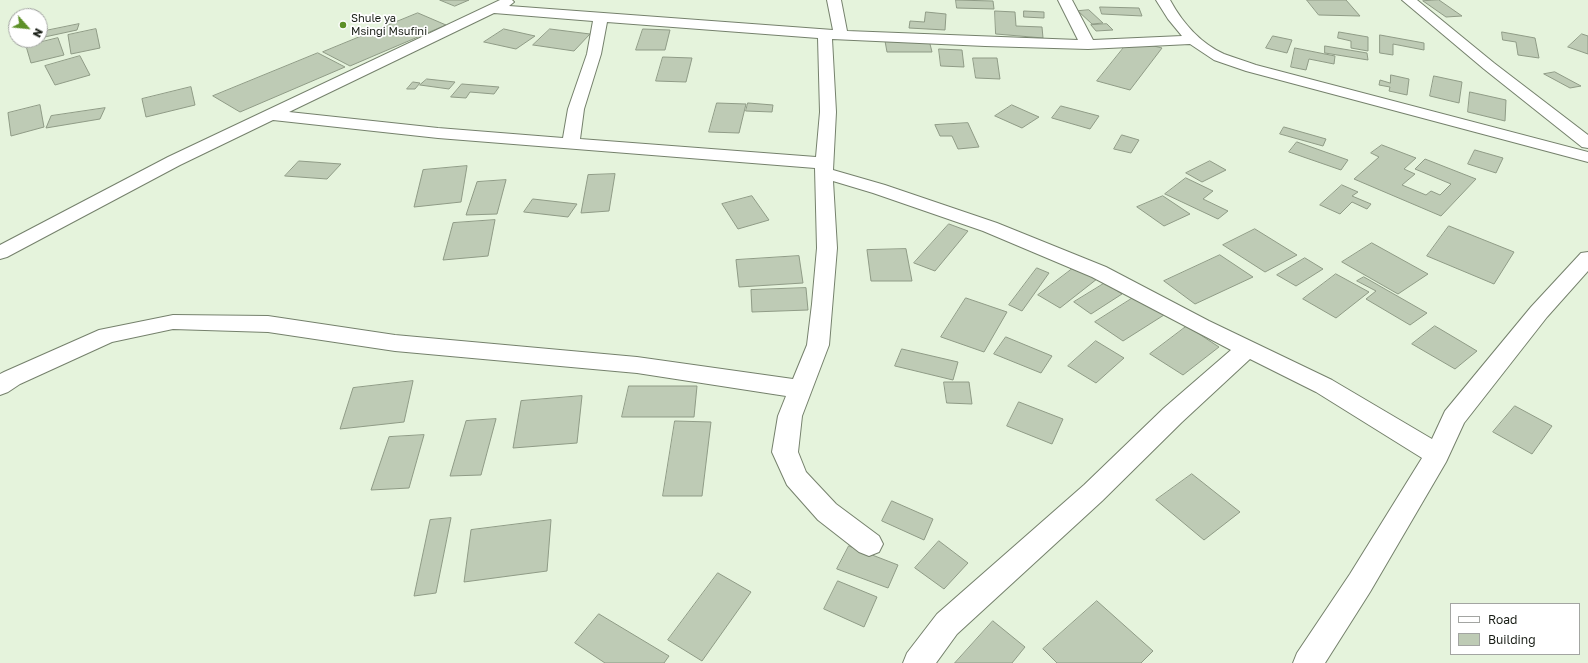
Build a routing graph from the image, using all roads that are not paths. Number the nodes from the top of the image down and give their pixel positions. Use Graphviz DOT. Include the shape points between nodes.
graph roads {
  1 [pos="511,0"];
  2 [pos="834,0"];
  3 [pos="1064,0"];
  4 [pos="1163,0"];
  5 [pos="1409,0"];
  6 [pos="493,9"];
  7 [pos="601,17"];
  8 [pos="833,35"];
  9 [pos="1193,40"];
  10 [pos="1088,45"];
  11 [pos="270,115"];
  12 [pos="1588,142"];
  13 [pos="571,143"];
  14 [pos="1580,155"];
  15 [pos="824,168"];
  16 [pos="1588,171"];
  17 [pos="0,253"];
  18 [pos="1588,258"];
  19 [pos="1247,349"];
  20 [pos="0,386"];
  21 [pos="801,388"];
  22 [pos="1437,455"];
  23 [pos="869,544"];
  24 [pos="918,663"];
  25 [pos="1308,663"];
  1 -- 6 [label="street"];
  2 -- 8 [label="street"];
  3 -- 10 [label="street"];
  4 -- 9 [label="street"];
  5 -- 12 [label="street"];
  6 -- 7 [label="street"];
  6 -- 11 [label="street"];
  7 -- 8 [label="street"];
  7 -- 13 [label="street" via="594,54 576,109"];
  8 -- 10 [label="street"];
  8 -- 15 [label="street"];
  9 -- 10 [label="street"];
  9 -- 14 [label="street" via="1217,56 1251,68"];
  11 -- 13 [label="street" via="438,133"];
  11 -- 17 [label="street" via="174,161"];
  13 -- 15 [label="street"];
  14 -- 16 [label="street"];
  15 -- 19 [label="street" via="990,228 1092,269"];
  15 -- 21 [label="street" via="827,248 823,304 818,345"];
  18 -- 22 [label="street" via="1539,312 1454,418"];
  19 -- 22 [label="street" via="1324,386"];
  19 -- 24 [label="street" via="1173,415 1093,493 947,624"];
  20 -- 21 [label="street" via="12,378 106,335 173,322 268,324 395,343 636,365"];
  21 -- 23 [label="street" via="790,416 785,452 796,478 827,512"];
  22 -- 25 [label="street" via="1360,583"];
}
